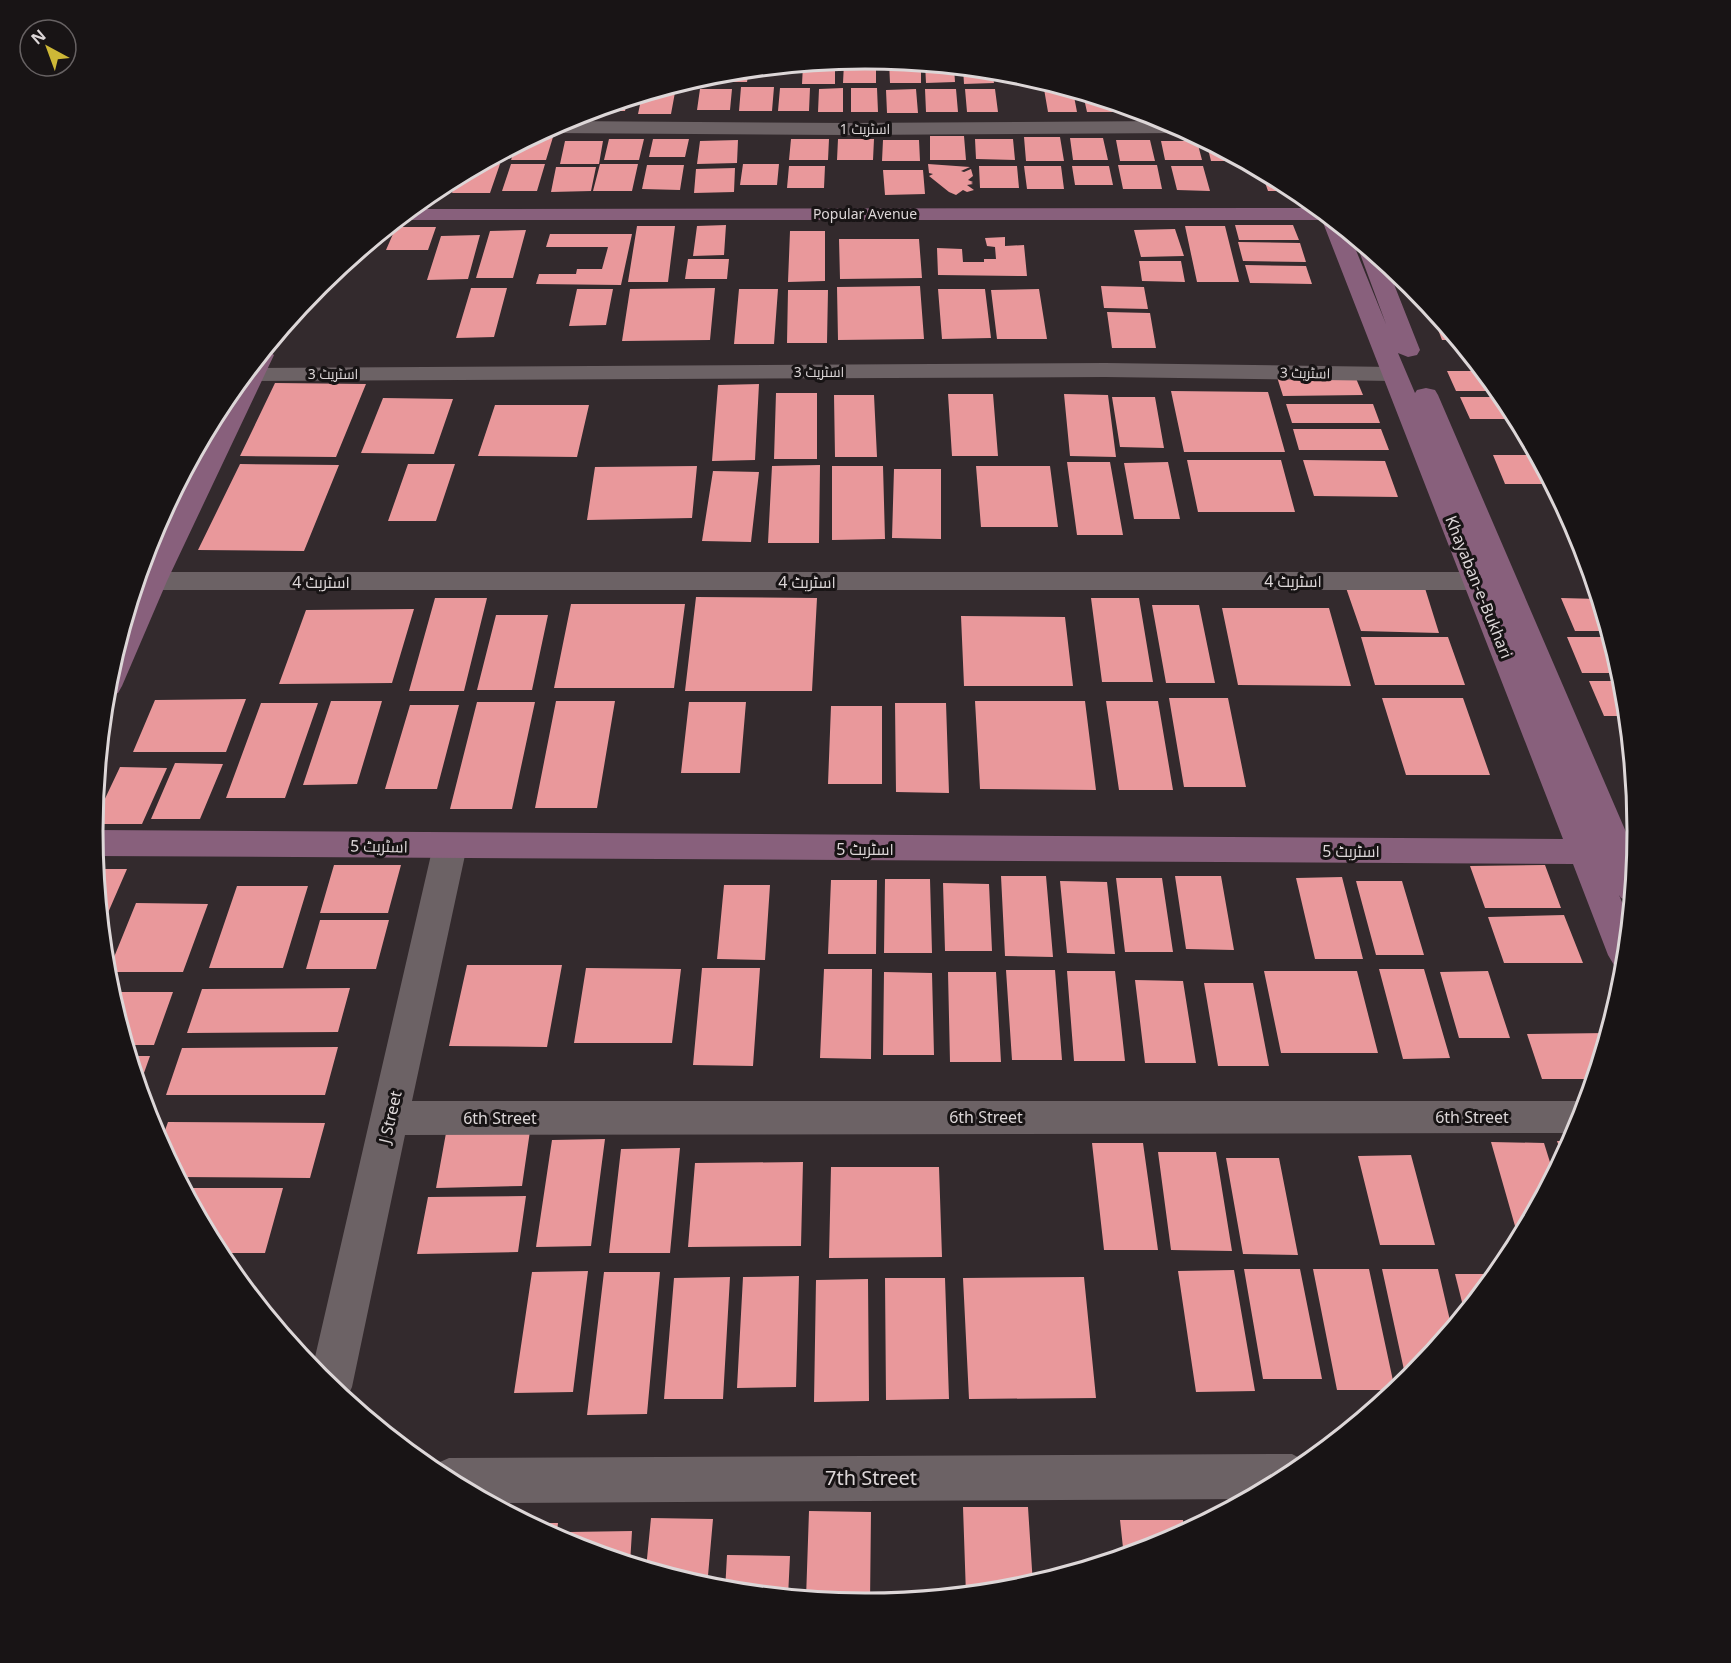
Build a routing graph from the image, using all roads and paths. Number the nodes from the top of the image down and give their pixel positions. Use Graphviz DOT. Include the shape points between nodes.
graph roads {
  1 [pos="574,127"];
  2 [pos="1157,127"];
  3 [pos="1296,203"];
  4 [pos="432,205"];
  5 [pos="1312,214"];
  6 [pos="418,215"];
  7 [pos="1338,234"];
  8 [pos="1375,265"];
  9 [pos="260,368"];
  10 [pos="1393,374"];
  11 [pos="235,404"];
  12 [pos="1476,581"];
  13 [pos="145,582"];
  14 [pos="1516,645"];
  15 [pos="103,843"];
  16 [pos="450,846"];
  17 [pos="1613,852"];
  18 [pos="1626,876"];
  19 [pos="1622,922"];
  20 [pos="1573,1116"];
  21 [pos="390,1118"];
  22 [pos="332,1377"];
  23 [pos="1272,1476"];
  24 [pos="467,1481"];
  1 -- 2 [label="street, اسٹریٹ 1"];
  3 -- 4 [label="street, Popular Avenue"];
  5 -- 6 [label="street, Popular Avenue"];
  7 -- 10 [label="street, Khayaban-e-Bukhari"];
  8 -- 14 [label="street, Khayaban-e-Bukhari"];
  9 -- 10 [label="street, اسٹریٹ 3"];
  10 -- 12 [label="street, Khayaban-e-Bukhari"];
  11 -- 13 [label="street"];
  12 -- 13 [label="street, اسٹریٹ 4"];
  12 -- 14 [label="street, Khayaban-e-Bukhari"];
  14 -- 17 [label="street, Khayaban-e-Bukhari"];
  15 -- 16 [label="street, اسٹریٹ 5"];
  16 -- 17 [label="street, اسٹریٹ 5"];
  16 -- 21 [label="street, J Street"];
  17 -- 18 [label="street, Khayaban-e-Bukhari"];
  17 -- 19 [label="street, Khayaban-e-Bukhari"];
  20 -- 21 [label="street, 6th Street"];
  21 -- 22 [label="street, J Street"];
  23 -- 24 [label="street, 7th Street"];
}
